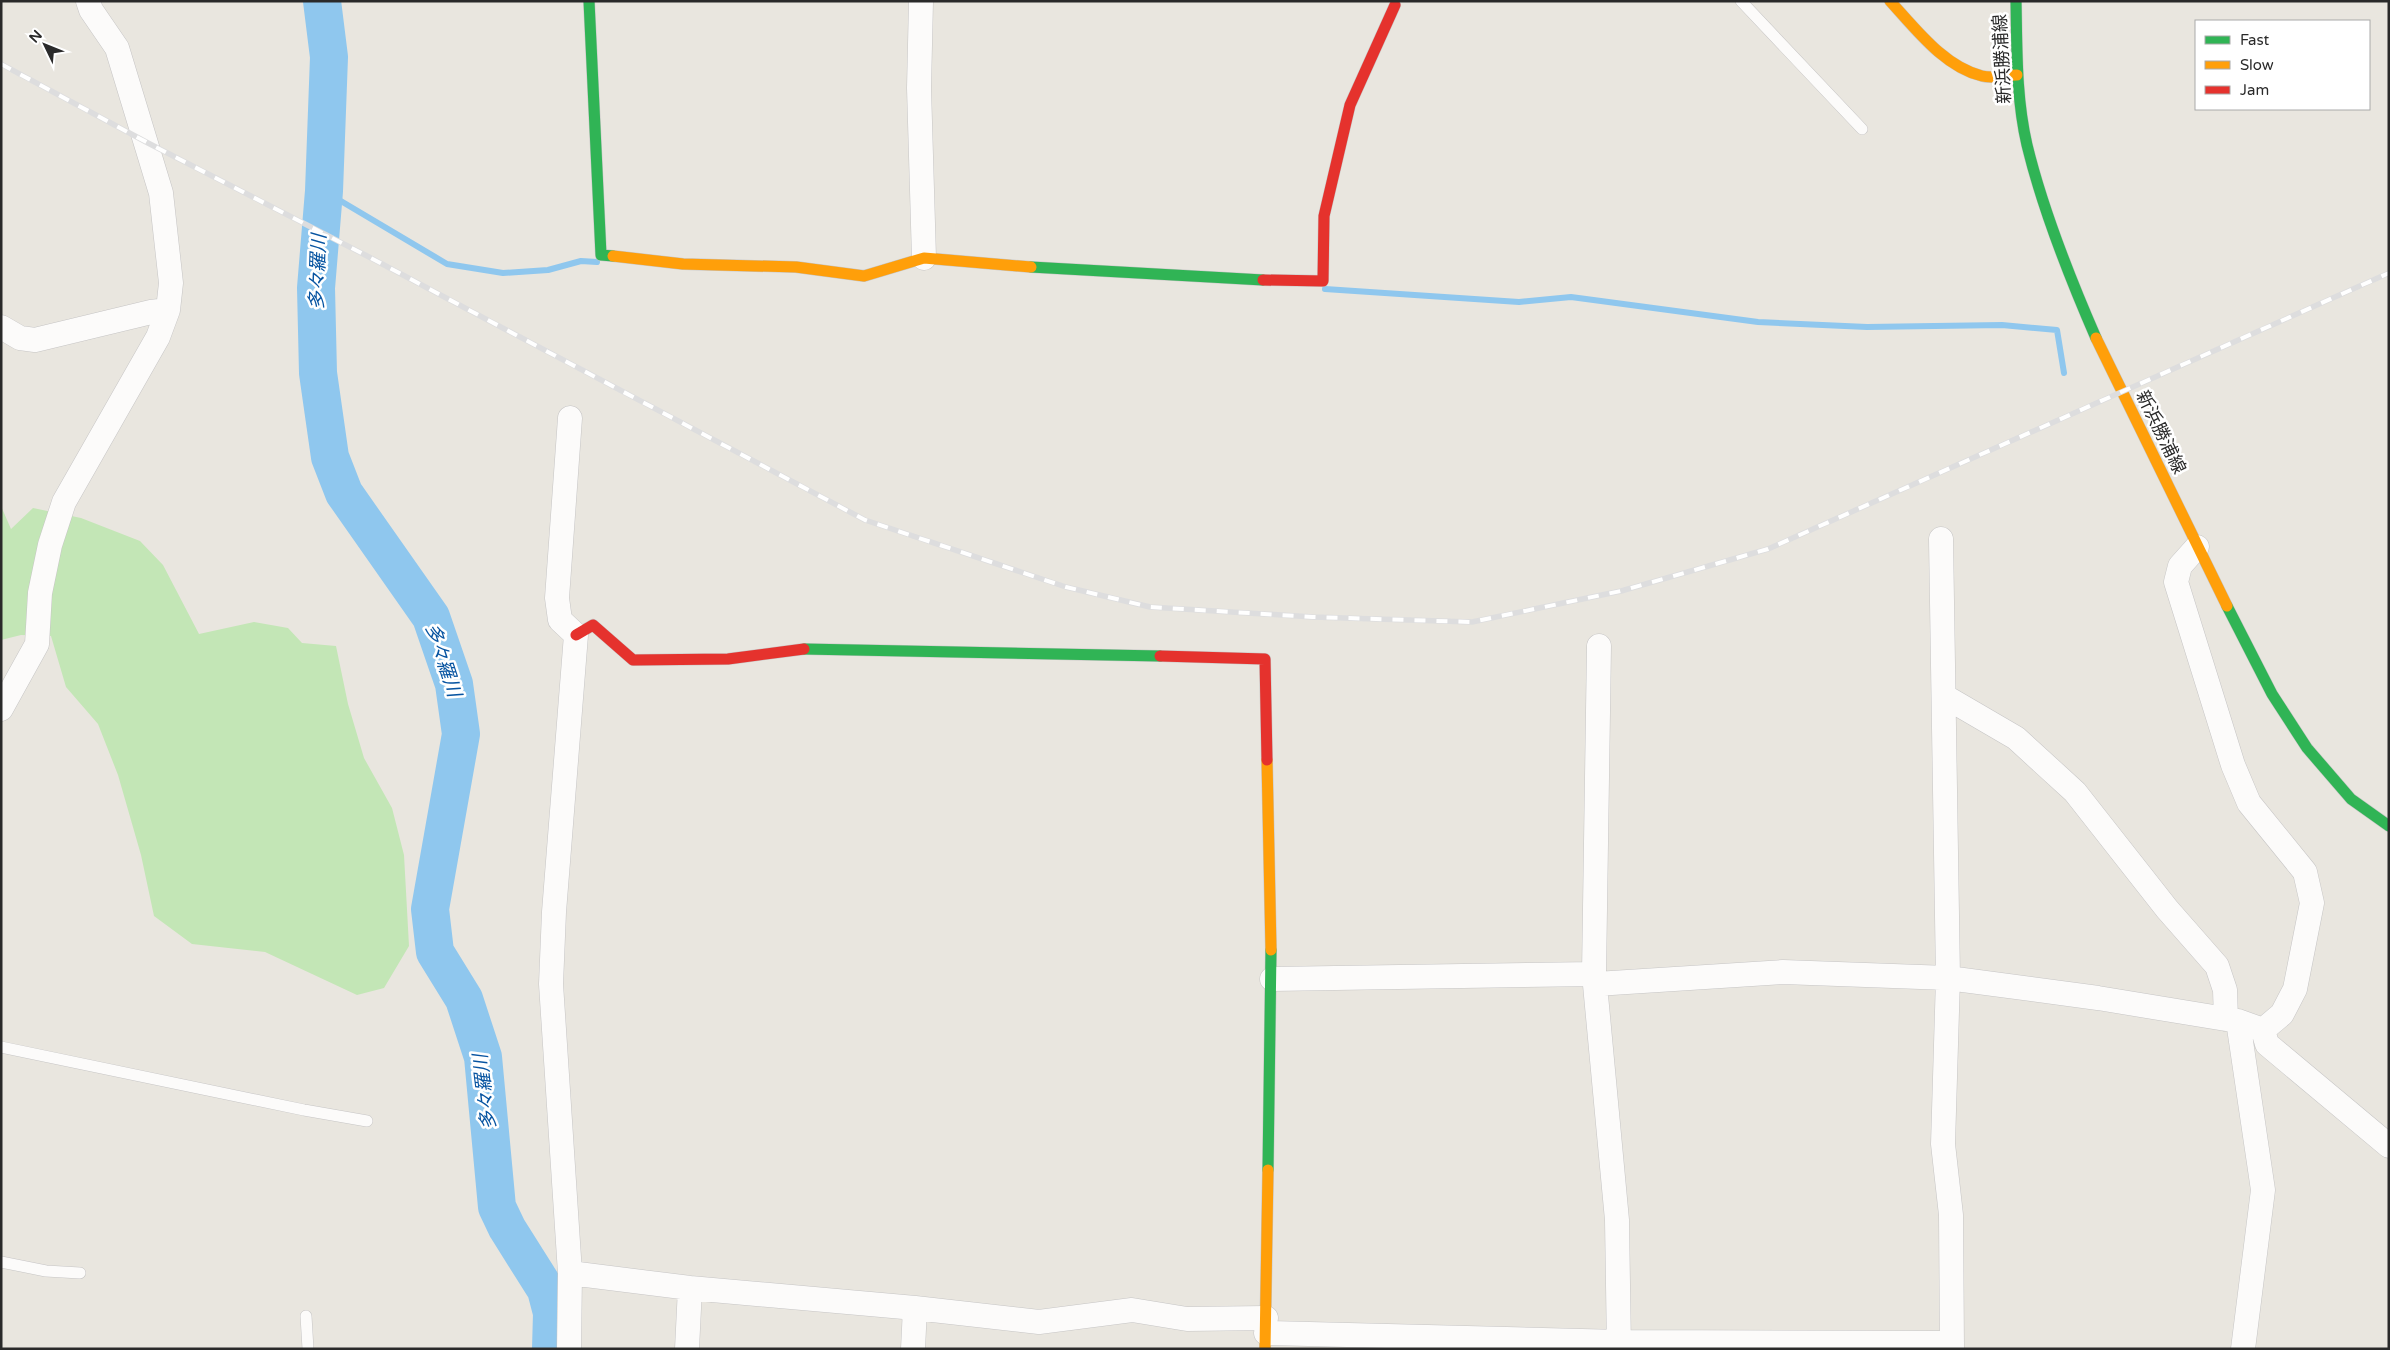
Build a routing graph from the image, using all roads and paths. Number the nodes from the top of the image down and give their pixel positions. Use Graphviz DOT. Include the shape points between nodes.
graph roads {
  1 [pos="88,1"];
  2 [pos="588,1"];
  3 [pos="921,1"];
  4 [pos="1741,1"];
  5 [pos="1890,1"];
  6 [pos="2016,1"];
  7 [pos="1392,2"];
  8 [pos="2016,75"];
  9 [pos="1862,129"];
  10 [pos="924,258"];
  11 [pos="168,310"];
  12 [pos="1,327"];
  13 [pos="570,418"];
  14 [pos="1941,539"];
  15 [pos="2197,547"];
  16 [pos="576,635"];
  17 [pos="1599,646"];
  18 [pos="1944,696"];
  19 [pos="1,709"];
  20 [pos="2389,826"];
  21 [pos="1948,978"];
  22 [pos="1272,979"];
  23 [pos="1595,979"];
  24 [pos="2232,1020"];
  25 [pos="2263,1030"];
  26 [pos="1,1047"];
  27 [pos="366,1120"];
  28 [pos="2389,1146"];
  29 [pos="1,1262"];
  30 [pos="80,1273"];
  31 [pos="570,1273"];
  32 [pos="690,1288"];
  33 [pos="915,1308"];
  34 [pos="306,1316"];
  35 [pos="1266,1333"];
  36 [pos="1619,1345"];
  37 [pos="1952,1346"];
  38 [pos="308,1349"];
  39 [pos="569,1349"];
  40 [pos="687,1349"];
  41 [pos="913,1349"];
  42 [pos="2244,1349"];
  1 -- 11 [label="street" via="117,48 161,193 171,283"];
  2 -- 10 [label="street" via="602,254 683,264 796,267 864,276"];
  3 -- 10 [label="street" via="919,88"];
  4 -- 9 [label="lane"];
  5 -- 8 [label="street" via="1922,35 1958,65 1982,76"];
  6 -- 8 [label="street, 新浜勝浦線"];
  7 -- 10 [label="street" via="1350,105 1324,216 1323,281 1062,269"];
  8 -- 15 [label="street, 新浜勝浦線" via="2027,144 2075,289 2107,363"];
  11 -- 12 [label="street" via="35,340 20,338"];
  11 -- 19 [label="street" via="158,337 64,502 40,592 37,644"];
  13 -- 16 [label="street" via="557,598 560,620"];
  14 -- 18 [label="street"];
  15 -- 20 [label="street, 新浜勝浦線" via="2272,694 2307,748 2351,799"];
  15 -- 25 [label="street" via="2180,566 2176,582 2233,765 2249,803 2305,872 2312,904 2295,989 2282,1014"];
  16 -- 22 [label="street" via="593,625 633,660 728,659 815,648 1265,659"];
  16 -- 31 [label="street" via="551,984"];
  17 -- 23 [label="street"];
  18 -- 21 [label="street"];
  18 -- 24 [label="street" via="2016,738 2075,792 2217,966"];
  21 -- 23 [label="street" via="1783,972"];
  21 -- 24 [label="street"];
  21 -- 37 [label="street" via="1943,1144 1951,1215"];
  22 -- 23 [label="street"];
  22 -- 35 [label="street"];
  23 -- 36 [label="street" via="1617,1220"];
  24 -- 25 [label="street"];
  24 -- 42 [label="street" via="2263,1190"];
  25 -- 28 [label="street" via="2267,1044"];
  26 -- 27 [label="lane"];
  29 -- 30 [label="lane" via="46,1271"];
  31 -- 32 [label="street"];
  31 -- 39 [label="street"];
  32 -- 33 [label="street"];
  32 -- 40 [label="street"];
  33 -- 35 [label="street" via="1039,1322 1132,1310"];
  33 -- 41 [label="street"];
  34 -- 38 [label="lane"];
  35 -- 36 [label="street"];
  36 -- 37 [label="street"];
}
